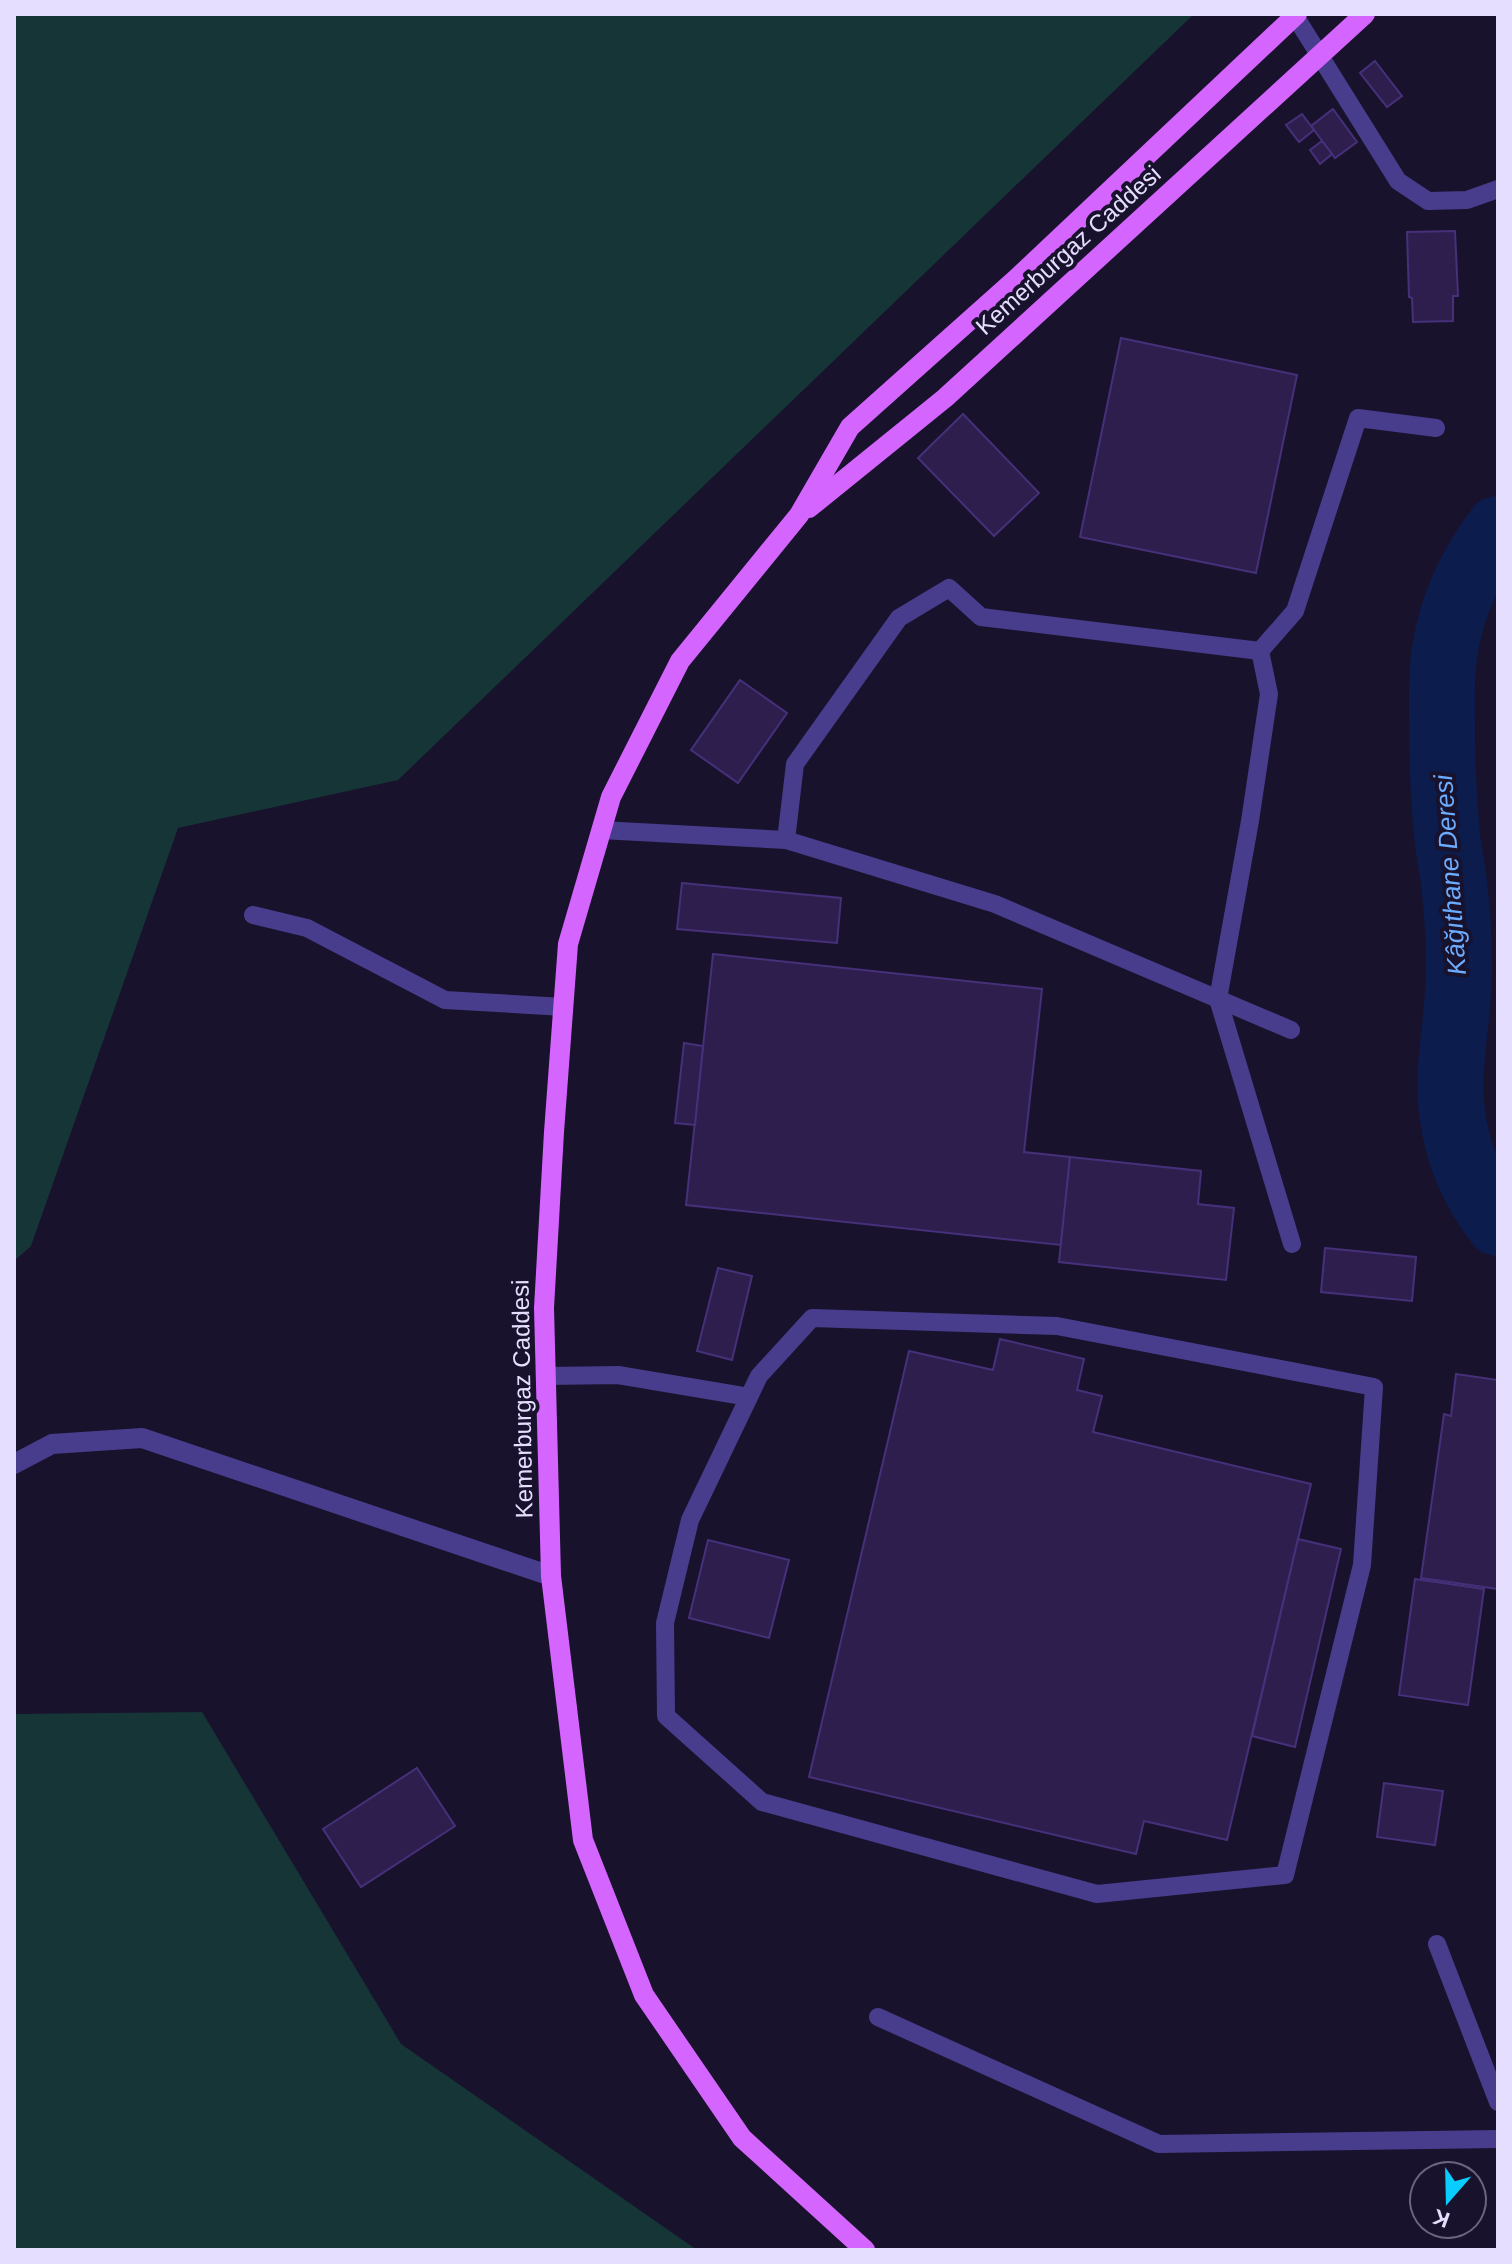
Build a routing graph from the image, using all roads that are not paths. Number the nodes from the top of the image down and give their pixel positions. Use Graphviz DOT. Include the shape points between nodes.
graph roads {
  1 [pos="1365,14"];
  2 [pos="1296,15"];
  3 [pos="1319,55"];
  4 [pos="1498,189"];
  5 [pos="1436,428"];
  6 [pos="799,515"];
  7 [pos="1260,651"];
  8 [pos="601,830"];
  9 [pos="786,840"];
  10 [pos="253,915"];
  11 [pos="1218,999"];
  12 [pos="564,1007"];
  13 [pos="1291,1030"];
  14 [pos="1292,1244"];
  15 [pos="546,1376"];
  16 [pos="749,1397"];
  17 [pos="14,1464"];
  18 [pos="551,1576"];
  19 [pos="1437,1944"];
  20 [pos="878,2017"];
  21 [pos="1498,2102"];
  22 [pos="1498,2139"];
  23 [pos="865,2250"];
  1 -- 3 [label="main road, Kemerburgaz Caddesi"];
  2 -- 3 [label="lane"];
  2 -- 6 [label="main road, Kemerburgaz Caddesi" via="850,427"];
  3 -- 4 [label="lane" via="1398,181 1428,201 1467,200"];
  3 -- 6 [label="main road, Kemerburgaz Caddesi" via="945,398"];
  5 -- 7 [label="lane" via="1358,418 1295,611"];
  6 -- 8 [label="main road, Kemerburgaz Caddesi" via="680,661 611,797"];
  7 -- 9 [label="lane" via="981,617 949,588 899,618 795,764"];
  7 -- 11 [label="lane" via="1269,694"];
  8 -- 9 [label="lane"];
  8 -- 12 [label="main road, Kemerburgaz Caddesi" via="568,944"];
  9 -- 11 [label="lane" via="995,904"];
  10 -- 12 [label="lane" via="307,928 445,1000"];
  11 -- 13 [label="lane"];
  11 -- 14 [label="lane"];
  12 -- 15 [label="main road, Kemerburgaz Caddesi" via="544,1308"];
  15 -- 16 [label="lane" via="618,1375"];
  15 -- 18 [label="main road, Kemerburgaz Caddesi"];
  16 -- 16 [label="lane" via="759,1376 812,1318 1057,1326 1374,1387 1362,1565 1285,1875 1097,1894 762,1802 666,1716 665,1623 690,1520"];
  17 -- 18 [label="street" via="52,1444 142,1438"];
  18 -- 23 [label="main road, Kemerburgaz Caddesi" via="583,1840 644,1995 742,2138"];
  19 -- 21 [label="lane"];
  20 -- 22 [label="lane" via="1159,2144"];
}
